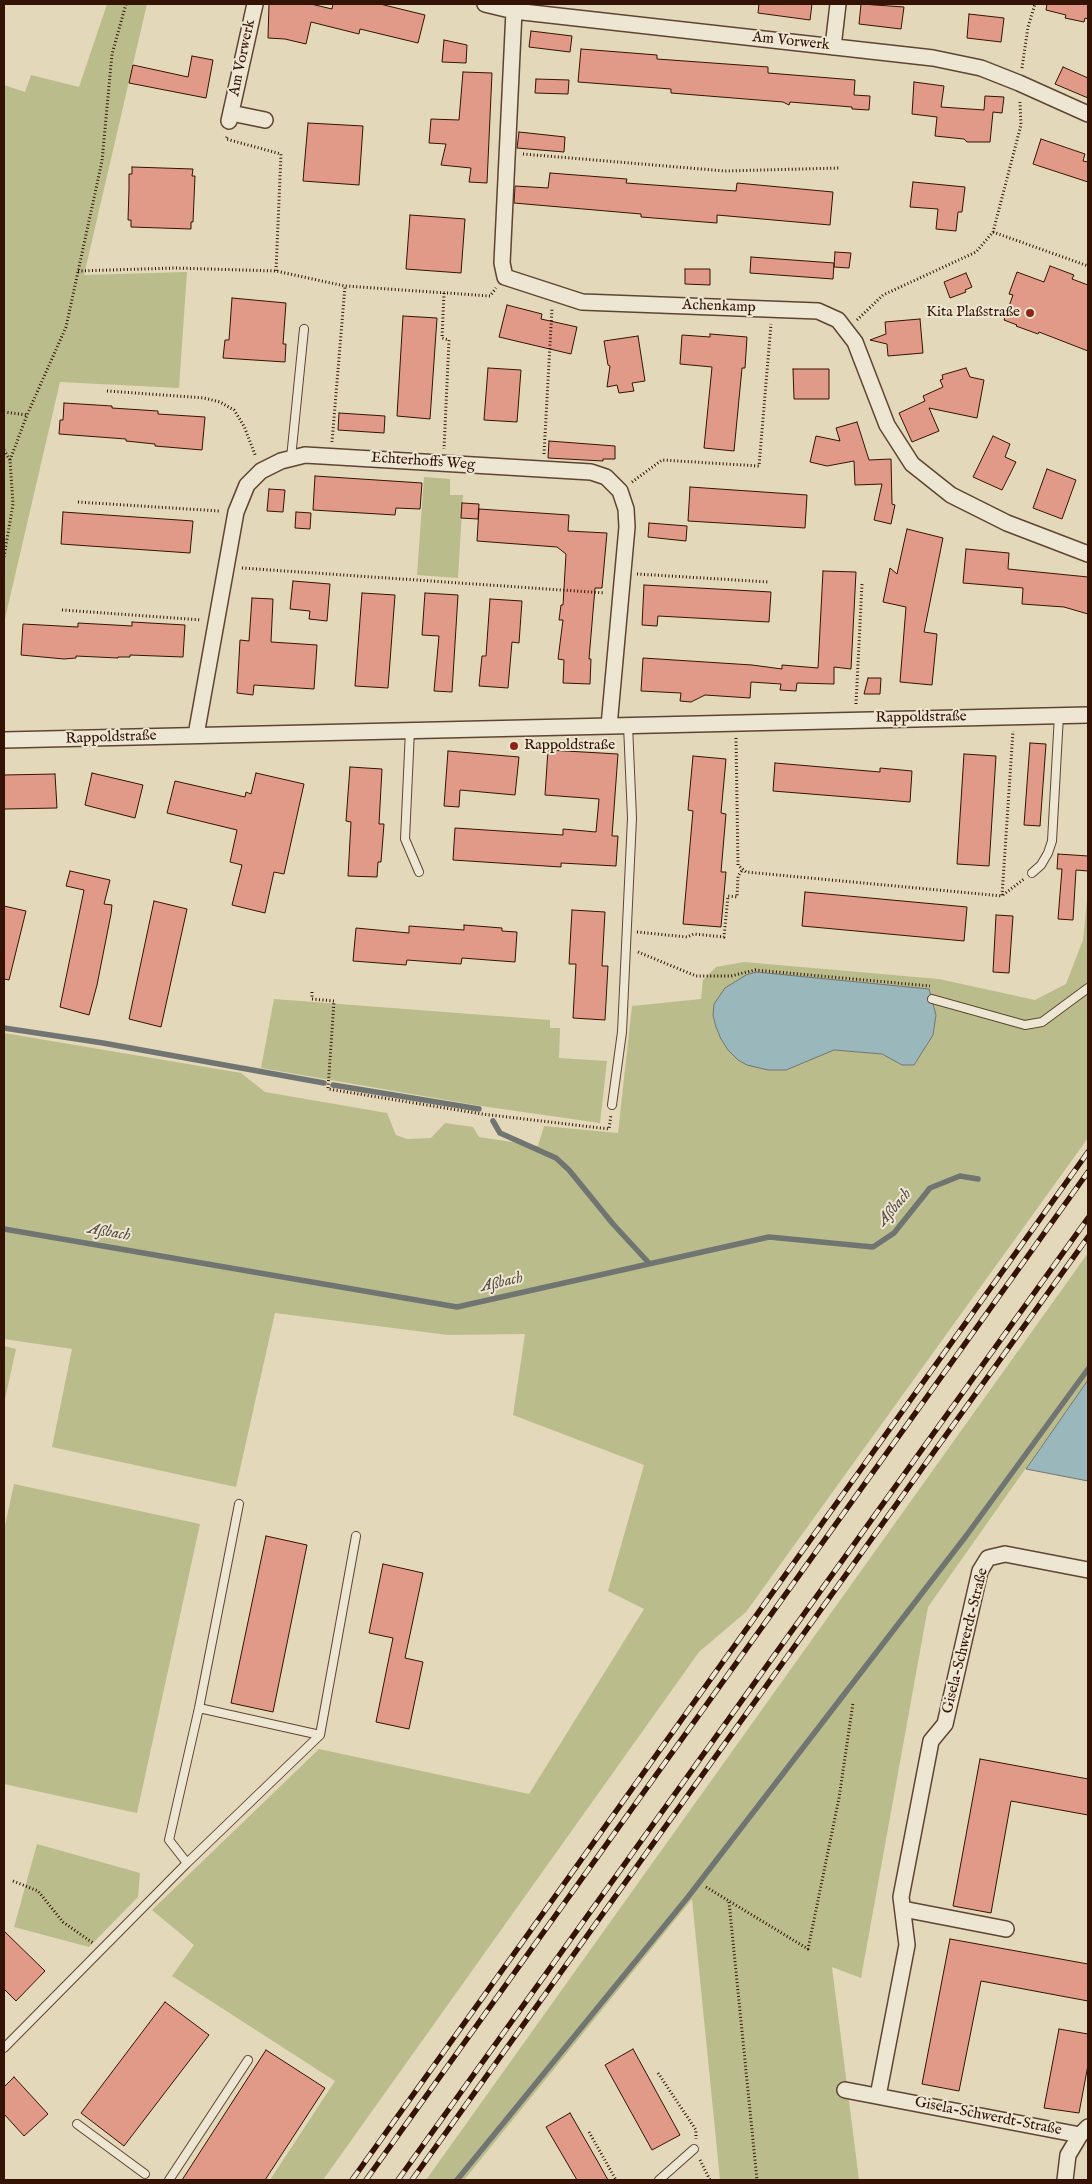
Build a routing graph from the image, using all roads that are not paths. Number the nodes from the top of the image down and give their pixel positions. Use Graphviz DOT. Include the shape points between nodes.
graph roads {
  1 [pos="255,4"];
  2 [pos="485,4"];
  3 [pos="838,4"];
  4 [pos="514,11"];
  5 [pos="833,47"];
  6 [pos="1088,114"];
  7 [pos="265,120"];
  8 [pos="304,329"];
  9 [pos="291,458"];
  10 [pos="1088,554"];
  11 [pos="1058,715"];
  12 [pos="1088,715"];
  13 [pos="628,725"];
  14 [pos="609,726"];
  15 [pos="410,730"];
  16 [pos="196,735"];
  17 [pos="4,740"];
  18 [pos="418,872"];
  19 [pos="1032,873"];
  20 [pos="1088,988"];
  21 [pos="932,999"];
  22 [pos="612,1105"];
  23 [pos="239,1504"];
  24 [pos="356,1536"];
  25 [pos="1088,1570"];
  26 [pos="199,1708"];
  27 [pos="320,1735"];
  28 [pos="187,1863"];
  29 [pos="903,1910"];
  30 [pos="1006,1929"];
  31 [pos="4,2048"];
  32 [pos="248,2060"];
  33 [pos="845,2090"];
  34 [pos="878,2096"];
  35 [pos="77,2124"];
  36 [pos="1084,2131"];
  37 [pos="694,2149"];
  38 [pos="145,2174"];
  39 [pos="169,2180"];
  40 [pos="659,2180"];
  41 [pos="1064,2180"];
  1 -- 7 [label="street, Am Vorwerk" via="230,117"];
  2 -- 4 [label="street, Am Vorwerk"];
  3 -- 5 [label="street"];
  4 -- 5 [label="street, Am Vorwerk"];
  4 -- 10 [label="street, Achenkamp" via="502,263 505,277 582,302 818,311 838,320 855,342 887,425 912,464 951,495 1006,523"];
  5 -- 6 [label="street, Am Vorwerk" via="933,58 981,68"];
  8 -- 9 [label="lane"];
  9 -- 14 [label="street, Echterhoffs Weg" via="331,456 590,472 606,477 620,491 627,527"];
  9 -- 16 [label="street, Echterhoffs Weg" via="261,471 246,485 236,512"];
  11 -- 12 [label="street, Rappoldstraße"];
  11 -- 13 [label="street, Rappoldstraße"];
  11 -- 19 [label="lane" via="1052,840 1041,865"];
  13 -- 14 [label="street, Rappoldstraße"];
  13 -- 22 [label="lane" via="632,818 622,1032"];
  14 -- 15 [label="street, Rappoldstraße"];
  15 -- 16 [label="street, Rappoldstraße"];
  15 -- 18 [label="lane" via="405,839"];
  16 -- 17 [label="street, Rappoldstraße"];
  20 -- 21 [label="lane" via="1042,1022 1025,1025"];
  23 -- 26 [label="lane"];
  24 -- 27 [label="lane"];
  25 -- 29 [label="street, Gisela-Schwerdt-Straße" via="1005,1554 988,1558 980,1571 946,1724 931,1741 901,1897"];
  26 -- 27 [label="lane"];
  26 -- 28 [label="lane" via="169,1840"];
  27 -- 28 [label="lane"];
  28 -- 31 [label="lane"];
  29 -- 30 [label="street"];
  29 -- 34 [label="street, Gisela-Schwerdt-Straße" via="907,1945"];
  32 -- 39 [label="lane"];
  33 -- 34 [label="street, Gisela-Schwerdt-Straße"];
  34 -- 36 [label="street, Gisela-Schwerdt-Straße"];
  35 -- 38 [label="lane"];
  36 -- 41 [label="street, Gisela-Schwerdt-Straße" via="1068,2155"];
  37 -- 40 [label="lane"];
}
